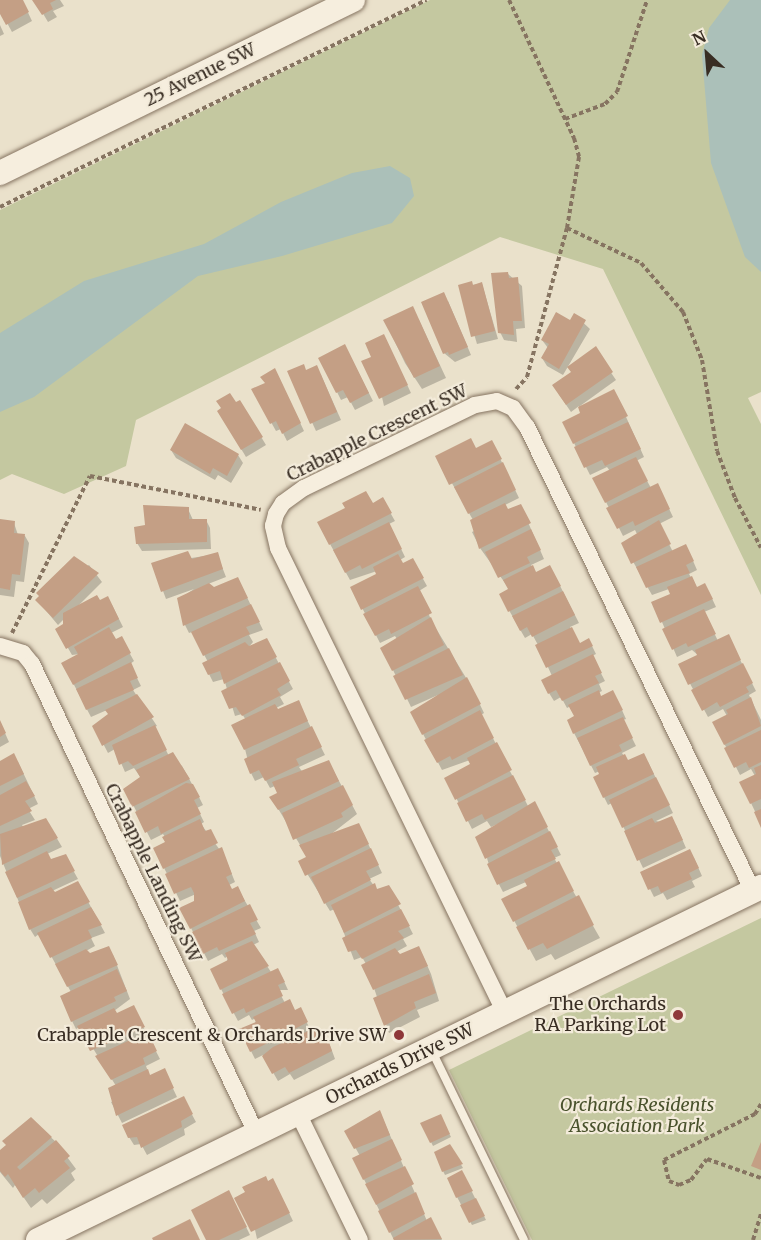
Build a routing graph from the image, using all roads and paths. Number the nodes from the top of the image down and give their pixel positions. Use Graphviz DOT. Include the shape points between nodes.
graph roads {
  1 [pos="353,0"];
  2 [pos="426,0"];
  3 [pos="508,0"];
  4 [pos="647,0"];
  5 [pos="565,119"];
  6 [pos="0,170"];
  7 [pos="0,207"];
  8 [pos="567,228"];
  9 [pos="505,403"];
  10 [pos="276,514"];
  11 [pos="761,548"];
  12 [pos="3,646"];
  13 [pos="757,889"];
  14 [pos="505,1012"];
  15 [pos="431,1048"];
  16 [pos="761,1104"];
  17 [pos="298,1113"];
  18 [pos="256,1133"];
  19 [pos="761,1178"];
  20 [pos="761,1213"];
  21 [pos="38,1240"];
  22 [pos="360,1240"];
  23 [pos="524,1240"];
  24 [pos="753,1240"];
  1 -- 6 [label="street, 25 Avenue SW"];
  2 -- 7 [label="path"];
  3 -- 5 [label="path"];
  4 -- 5 [label="path" via="617,92 605,104"];
  5 -- 8 [label="path" via="579,157"];
  8 -- 9 [label="path" via="527,377"];
  8 -- 11 [label="path" via="641,263 683,312 702,360 717,451 735,498"];
  9 -- 10 [label="street, Crabapple Crescent SW" via="475,405 304,488 282,503"];
  9 -- 13 [label="street" via="527,427"];
  10 -- 12 [label="path" via="90,476"];
  10 -- 14 [label="street" via="273,526 278,548"];
  12 -- 18 [label="street, Crabapple Landing SW" via="23,653 32,664"];
  13 -- 14 [label="street, Orchards Drive SW"];
  14 -- 15 [label="street, Orchards Drive SW"];
  15 -- 17 [label="street, Orchards Drive SW"];
  15 -- 23 [label="lane"];
  16 -- 19 [label="path" via="755,1114 664,1160 669,1182 679,1185 691,1180 707,1159"];
  17 -- 18 [label="street, Orchards Drive SW"];
  17 -- 22 [label="street"];
  18 -- 21 [label="street, Orchards Drive SW"];
  20 -- 24 [label="path"];
}
